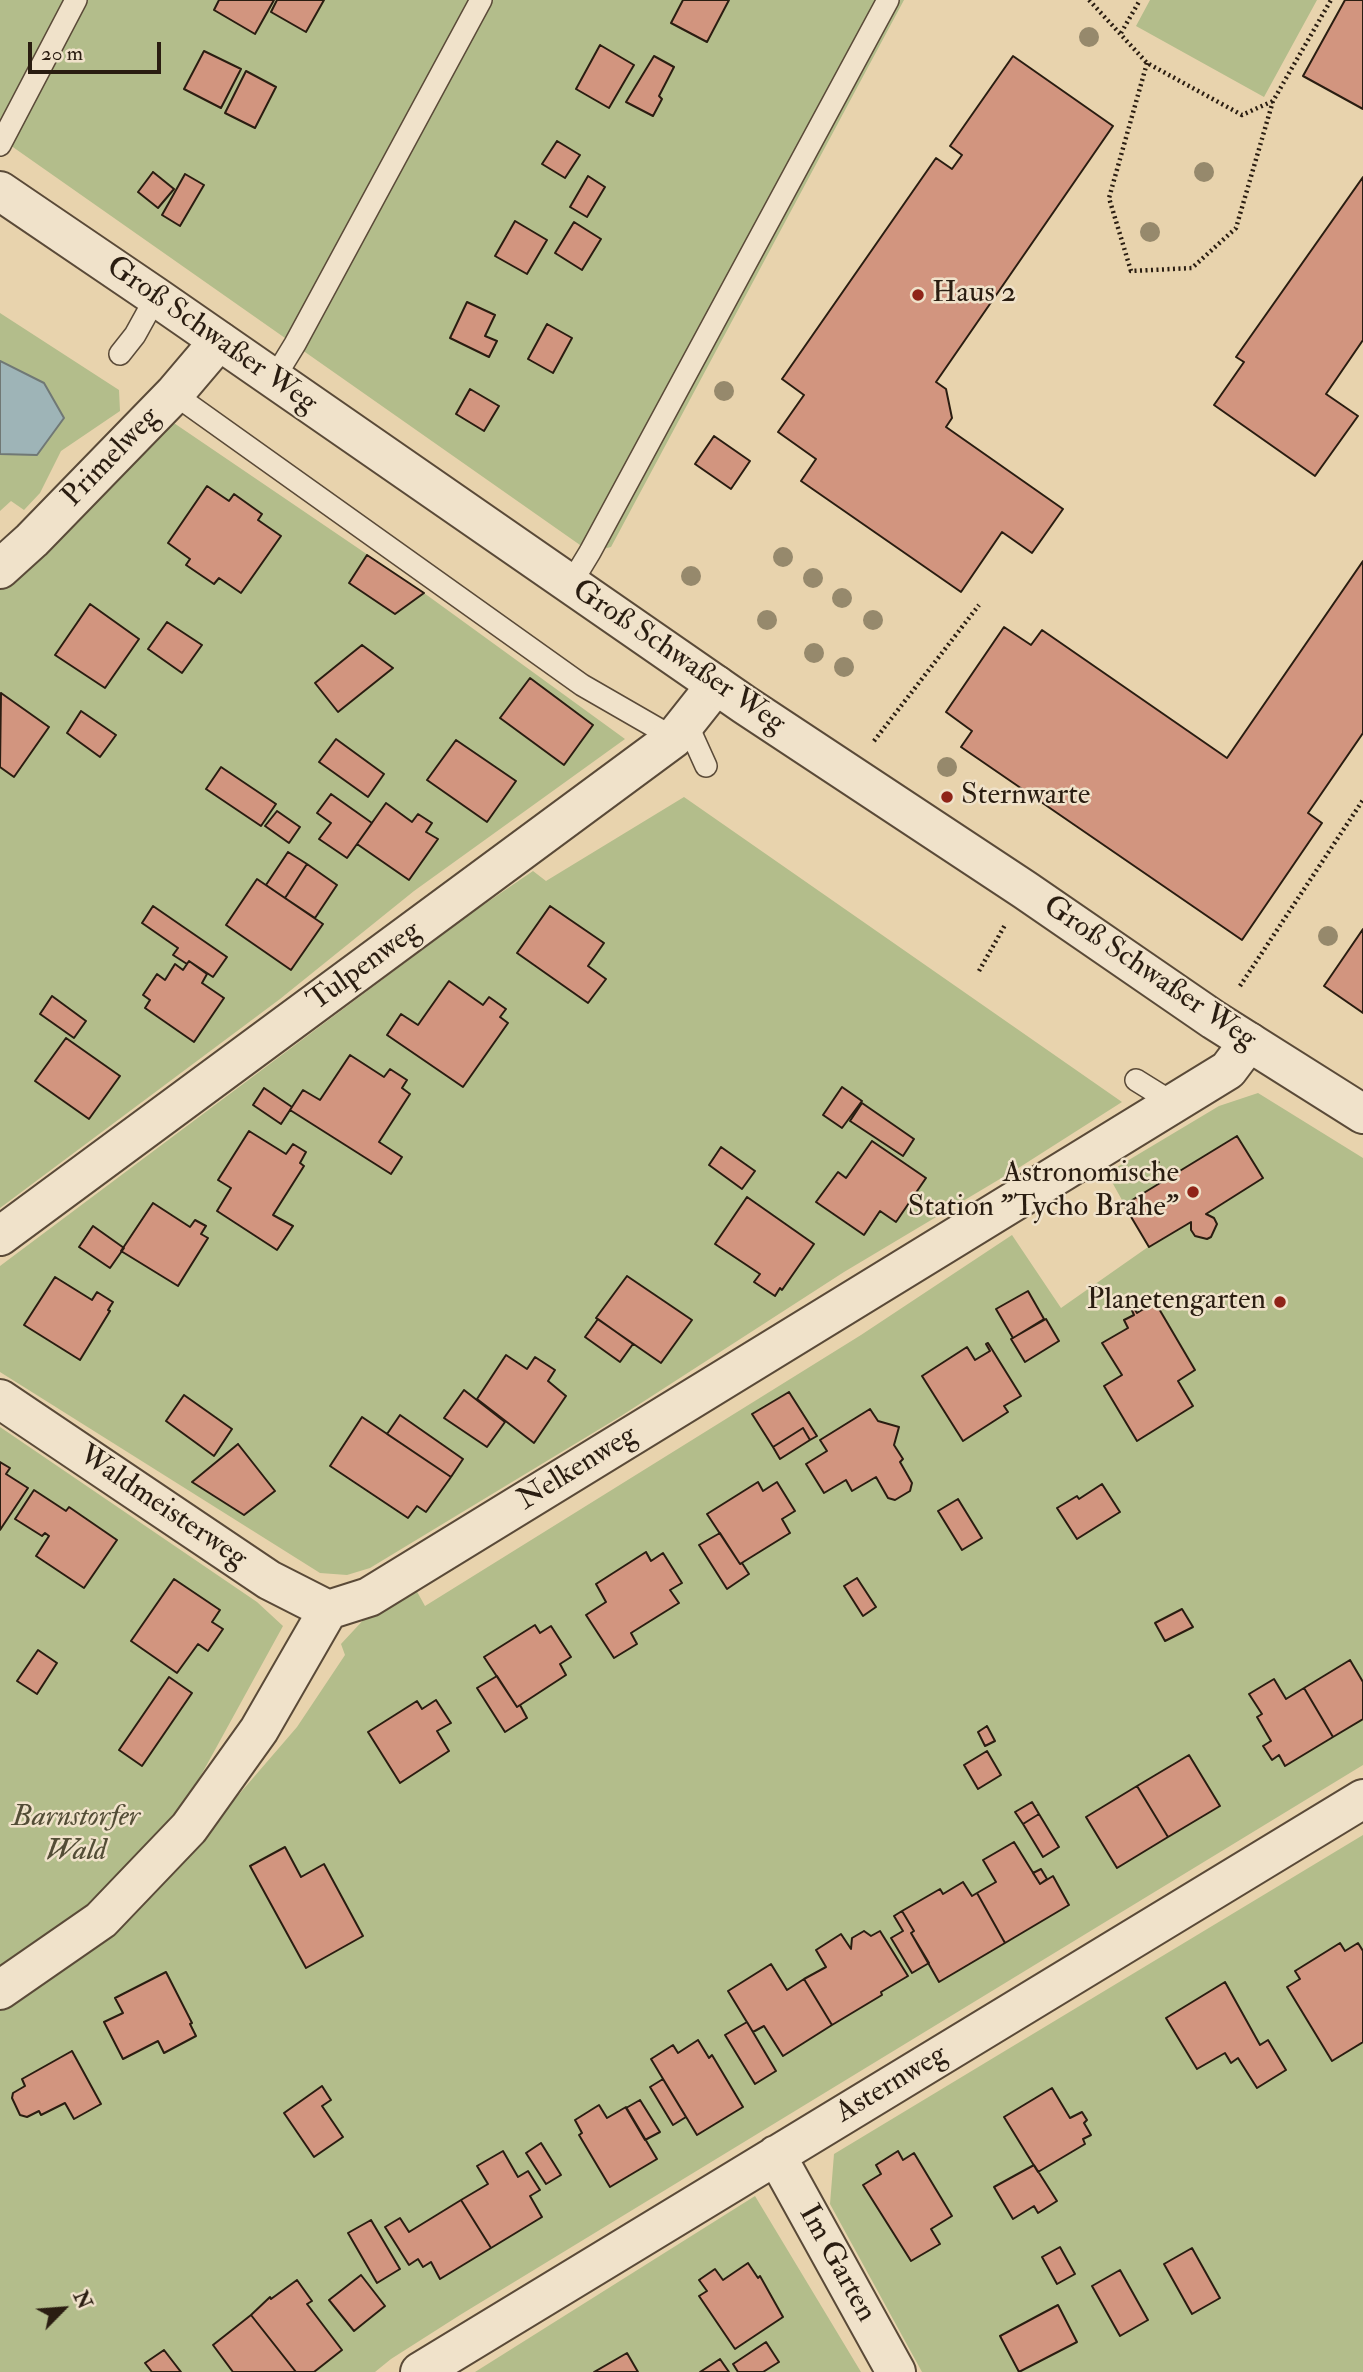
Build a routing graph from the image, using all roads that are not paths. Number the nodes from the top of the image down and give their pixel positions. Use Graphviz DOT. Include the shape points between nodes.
graph roads {
  1 [pos="76,0"];
  2 [pos="481,0"];
  3 [pos="888,0"];
  4 [pos="0,145"];
  5 [pos="0,191"];
  6 [pos="156,297"];
  7 [pos="219,341"];
  8 [pos="120,354"];
  9 [pos="273,380"];
  10 [pos="174,394"];
  11 [pos="0,569"];
  12 [pos="570,585"];
  13 [pos="716,685"];
  14 [pos="681,731"];
  15 [pos="706,766"];
  16 [pos="1249,1042"];
  17 [pos="1136,1080"];
  18 [pos="1173,1103"];
  19 [pos="1363,1114"];
  20 [pos="0,1236"];
  21 [pos="0,1399"];
  22 [pos="328,1610"];
  23 [pos="1363,1799"];
  24 [pos="0,1990"];
  25 [pos="776,2155"];
  26 [pos="420,2372"];
  27 [pos="896,2372"];
  1 -- 4 [label="lane"];
  2 -- 9 [label="lane"];
  3 -- 12 [label="lane"];
  5 -- 6 [label="street, Groß Schwaßer Weg"];
  6 -- 7 [label="street, Groß Schwaßer Weg"];
  6 -- 8 [label="lane"];
  7 -- 9 [label="street, Groß Schwaßer Weg"];
  7 -- 10 [label="street, Primelweg"];
  9 -- 12 [label="street, Groß Schwaßer Weg"];
  10 -- 11 [label="street, Primelweg"];
  10 -- 14 [label="lane" via="582,685"];
  12 -- 13 [label="street, Groß Schwaßer Weg"];
  13 -- 14 [label="street, Tulpenweg"];
  13 -- 16 [label="street, Groß Schwaßer Weg"];
  14 -- 15 [label="lane"];
  14 -- 20 [label="street, Tulpenweg"];
  16 -- 18 [label="street, Nelkenweg" via="1228,1070"];
  16 -- 19 [label="street, Groß Schwaßer Weg"];
  17 -- 18 [label="lane"];
  18 -- 22 [label="street, Nelkenweg" via="369,1597"];
  21 -- 22 [label="street, Waldmeisterweg" via="269,1580"];
  22 -- 24 [label="street" via="259,1730 189,1828 101,1920"];
  23 -- 25 [label="street, Asternweg"];
  25 -- 26 [label="street, Asternweg"];
  25 -- 27 [label="street, Im Garten"];
}
